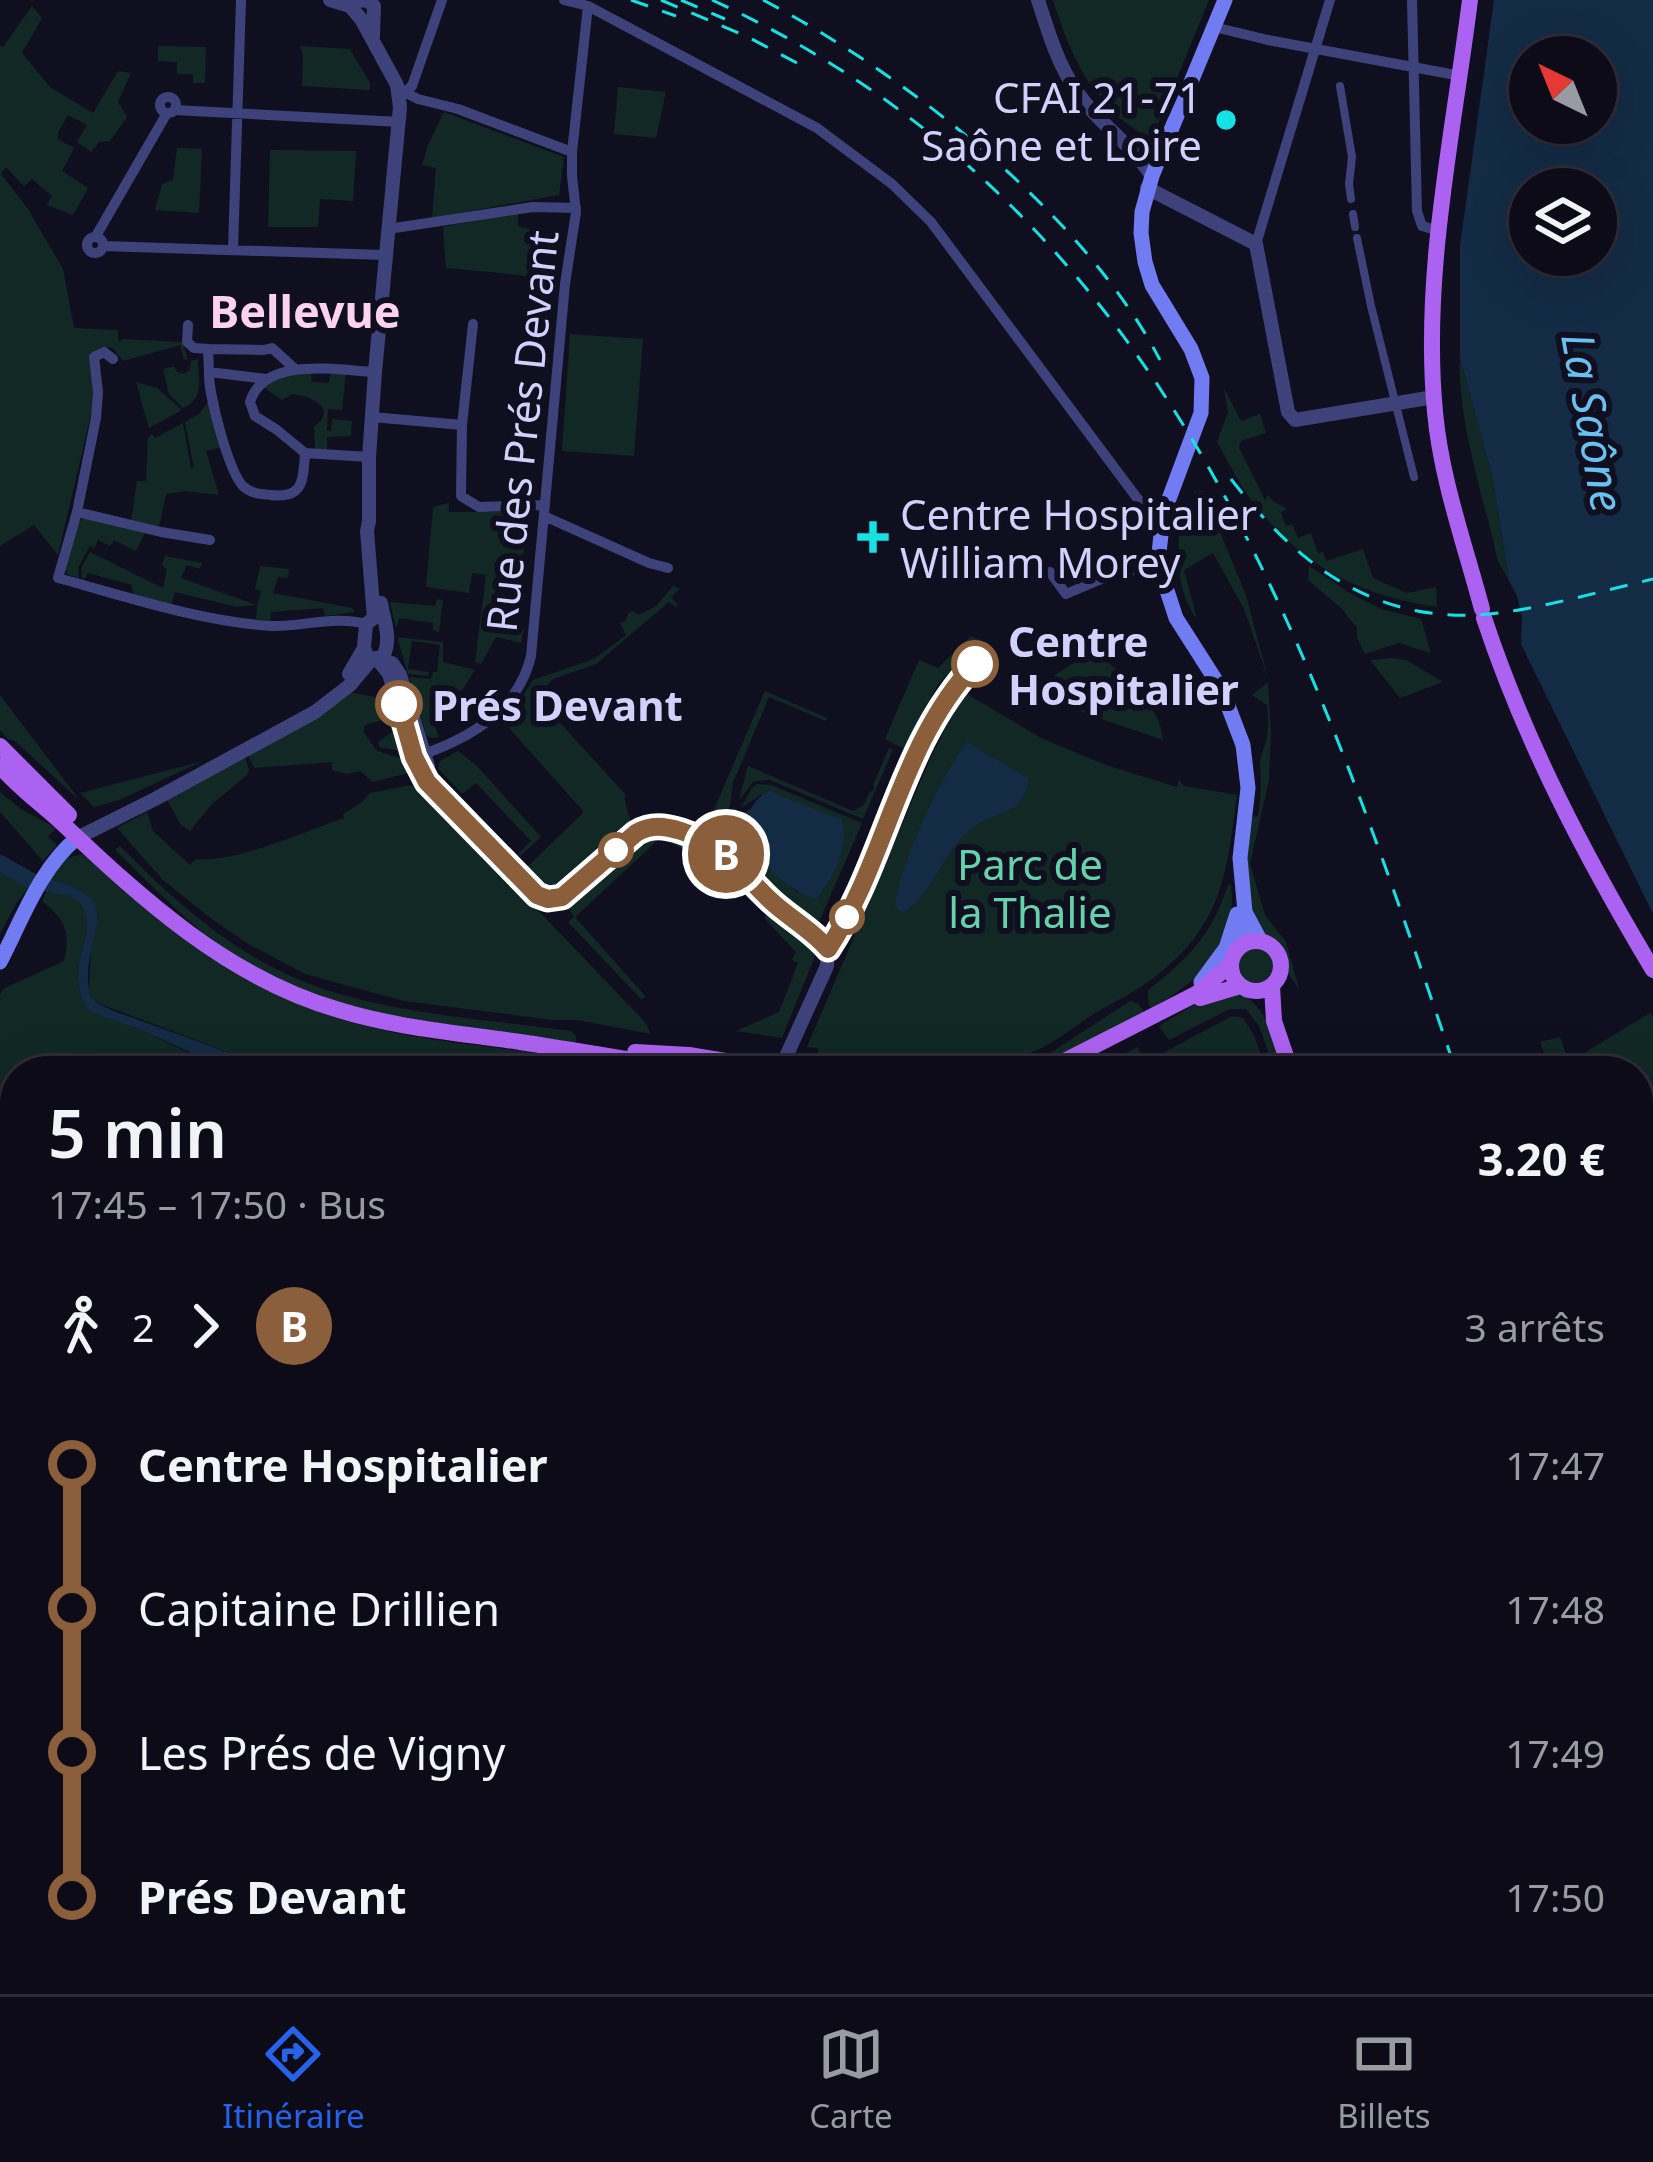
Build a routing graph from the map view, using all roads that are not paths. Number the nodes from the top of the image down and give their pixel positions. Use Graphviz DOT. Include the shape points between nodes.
graph roads {
  1 [pos="241,0"];
  2 [pos="331,0"];
  3 [pos="442,0"];
  4 [pos="564,0"];
  5 [pos="1038,0"];
  6 [pos="1226,0"];
  7 [pos="1330,0"];
  8 [pos="1412,0"];
  9 [pos="1470,0"];
  10 [pos="588,6"];
  11 [pos="365,8"];
  12 [pos="1214,27"];
  13 [pos="1317,49"];
  14 [pos="1415,67"];
  15 [pos="388,68"];
  16 [pos="417,69"];
  17 [pos="1461,76"];
  18 [pos="1340,86"];
  19 [pos="403,93"];
  20 [pos="238,115"];
  21 [pos="400,122"];
  22 [pos="1129,144"];
  23 [pos="1162,151"];
  24 [pos="572,152"];
  25 [pos="1149,182"];
  26 [pos="1352,200"];
  27 [pos="574,201"];
  28 [pos="1354,214"];
  29 [pos="388,230"];
  30 [pos="1439,231"];
  31 [pos="1256,244"];
  32 [pos="233,249"];
  33 [pos="384,254"];
  34 [pos="473,324"];
  35 [pos="188,325"];
  36 [pos="208,350"];
  37 [pos="113,359"];
  38 [pos="294,368"];
  39 [pos="209,372"];
  40 [pos="374,372"];
  41 [pos="266,379"];
  42 [pos="1434,397"];
  43 [pos="1396,404"];
  44 [pos="372,418"];
  45 [pos="462,425"];
  46 [pos="304,453"];
  47 [pos="369,457"];
  48 [pos="1414,477"];
  49 [pos="545,510"];
  50 [pos="77,512"];
  51 [pos="1163,515"];
  52 [pos="210,540"];
  53 [pos="1158,563"];
  54 [pos="668,568"];
  55 [pos="1050,572"];
  56 [pos="374,620"];
  57 [pos="375,655"];
  58 [pos="0,746"];
  59 [pos="419,755"];
  60 [pos="0,766"];
  61 [pos="82,836"];
  62 [pos="1242,894"];
  63 [pos="1245,912"];
  64 [pos="1261,940"];
  65 [pos="1241,945"];
  66 [pos="0,962"];
  67 [pos="1231,964"];
  68 [pos="1653,970"];
  69 [pos="1256,987"];
  70 [pos="1141,1023"];
  71 [pos="598,1053"];
  72 [pos="611,1056"];
  73 [pos="695,1056"];
  74 [pos="788,1056"];
  75 [pos="1075,1056"];
  76 [pos="1090,1056"];
  77 [pos="1286,1056"];
  1 -- 20 [label="street"];
  2 -- 11 [label="street"];
  3 -- 16 [label="street"];
  4 -- 10 [label="street"];
  5 -- 22 [label="street" via="1076,92"];
  6 -- 12 [label="main road"];
  7 -- 13 [label="street"];
  8 -- 14 [label="street"];
  9 -- 17 [label="main road"];
  10 -- 24 [label="street, Rue des Prés Devant"];
  10 -- 51 [label="street" via="817,128 892,184 931,222 1140,502"];
  11 -- 15 [label="street"];
  12 -- 13 [label="street"];
  12 -- 23 [label="main road"];
  13 -- 14 [label="street"];
  13 -- 31 [label="street"];
  14 -- 17 [label="street"];
  14 -- 30 [label="street" via="1417,212 1422,226"];
  15 -- 16 [label="street"];
  15 -- 19 [label="street"];
  16 -- 19 [label="street"];
  17 -- 30 [label="main road"];
  18 -- 26 [label="street"];
  19 -- 21 [label="street"];
  19 -- 24 [label="street"];
  20 -- 21 [label="street"];
  20 -- 32 [label="street"];
  20 -- 32 [label="street" via="170,112 100,241"];
  21 -- 29 [label="street"];
  22 -- 23 [label="street"];
  22 -- 25 [label="street"];
  23 -- 25 [label="main road"];
  24 -- 27 [label="street, Rue des Prés Devant"];
  25 -- 31 [label="street"];
  25 -- 51 [label="main road" via="1145,262 1203,385 1201,413"];
  27 -- 29 [label="street"];
  27 -- 49 [label="street, Rue des Prés Devant"];
  28 -- 43 [label="street"];
  29 -- 33 [label="street"];
  30 -- 42 [label="main road"];
  31 -- 43 [label="street" via="1291,416 1301,422"];
  32 -- 33 [label="street"];
  33 -- 40 [label="street"];
  34 -- 45 [label="street"];
  35 -- 36 [label="street" via="187,342"];
  36 -- 38 [label="street" via="272,348"];
  36 -- 39 [label="street"];
  37 -- 50 [label="street" via="104,352 94,357 96,418"];
  38 -- 40 [label="street"];
  38 -- 41 [label="street"];
  39 -- 41 [label="street"];
  39 -- 46 [label="street" via="209,394 242,486 289,495 303,477"];
  40 -- 44 [label="street"];
  41 -- 46 [label="street" via="253,392 251,410"];
  42 -- 43 [label="street"];
  42 -- 68 [label="main road" via="1483,614 1574,832"];
  43 -- 48 [label="street"];
  44 -- 45 [label="street"];
  44 -- 47 [label="street"];
  45 -- 49 [label="street" via="460,496 479,507"];
  46 -- 47 [label="street"];
  47 -- 56 [label="street"];
  49 -- 54 [label="street"];
  49 -- 59 [label="street, Rue des Prés Devant" via="524,679 484,725"];
  50 -- 52 [label="street"];
  50 -- 56 [label="street" via="58,578 173,610 272,626"];
  51 -- 53 [label="main road"];
  53 -- 55 [label="street" via="1066,594"];
  53 -- 62 [label="main road" via="1176,618 1222,691 1243,745"];
  56 -- 57 [label="street"];
  56 -- 57 [label="street" via="387,623"];
  57 -- 59 [label="street"];
  57 -- 61 [label="street" via="334,699"];
  58 -- 61 [label="main road"];
  59 -- 74 [label="street" via="427,782 542,897 567,895 643,828 670,828 725,854 828,949"];
  60 -- 61 [label="main road"];
  61 -- 66 [label="main road" via="46,874"];
  61 -- 71 [label="main road" via="200,939 259,976 339,1010"];
  62 -- 63 [label="main road"];
  62 -- 70 [label="main road" via="1211,970"];
  63 -- 64 [label="main road"];
  63 -- 65 [label="main road"];
  64 -- 65 [label="main road"];
  64 -- 69 [label="main road" via="1274,947 1280,975"];
  65 -- 67 [label="main road"];
  67 -- 69 [label="main road" via="1233,976"];
  67 -- 70 [label="main road"];
  69 -- 76 [label="main road" via="1204,996"];
  69 -- 77 [label="main road"];
  70 -- 75 [label="main road"];
  71 -- 72 [label="main road"];
  71 -- 73 [label="main road"];
}
